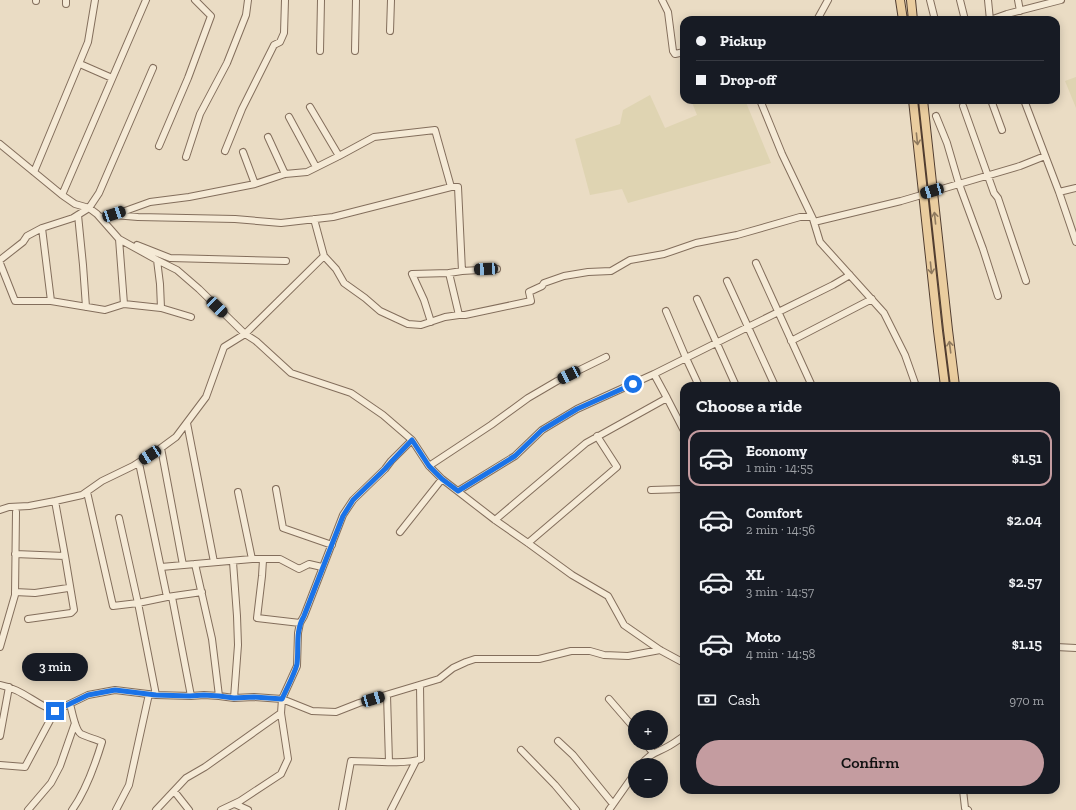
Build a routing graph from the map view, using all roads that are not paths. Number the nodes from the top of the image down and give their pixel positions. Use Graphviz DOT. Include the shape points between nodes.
graph roads {
  1 [pos="94,0"];
  2 [pos="146,0"];
  3 [pos="195,0"];
  4 [pos="248,0"];
  5 [pos="284,0"];
  6 [pos="321,0"];
  7 [pos="356,0"];
  8 [pos="390,0"];
  9 [pos="662,0"];
  10 [pos="828,0"];
  11 [pos="900,0"];
  12 [pos="910,0"];
  13 [pos="930,0"];
  14 [pos="960,0"];
  15 [pos="988,0"];
  16 [pos="1018,0"];
  17 [pos="1060,0"];
  18 [pos="1048,2"];
  19 [pos="1020,11"];
  20 [pos="819,16"];
  21 [pos="902,16"];
  22 [pos="912,16"];
  23 [pos="934,16"];
  24 [pos="964,16"];
  25 [pos="990,16"];
  26 [pos="1009,16"];
  27 [pos="390,31"];
  28 [pos="320,51"];
  29 [pos="355,51"];
  30 [pos="680,53"];
  31 [pos="80,64"];
  32 [pos="153,68"];
  33 [pos="112,78"];
  34 [pos="762,104"];
  35 [pos="913,104"];
  36 [pos="923,104"];
  37 [pos="992,104"];
  38 [pos="1026,104"];
  39 [pos="963,106"];
  40 [pos="310,107"];
  41 [pos="289,116"];
  42 [pos="936,116"];
  43 [pos="1002,130"];
  44 [pos="268,137"];
  45 [pos="0,144"];
  46 [pos="159,146"];
  47 [pos="225,150"];
  48 [pos="243,152"];
  49 [pos="339,156"];
  50 [pos="1045,156"];
  51 [pos="186,157"];
  52 [pos="316,167"];
  53 [pos="34,172"];
  54 [pos="285,174"];
  55 [pos="988,176"];
  56 [pos="255,184"];
  57 [pos="959,184"];
  58 [pos="451,187"];
  59 [pos="1076,188"];
  60 [pos="932,191"];
  61 [pos="1058,192"];
  62 [pos="922,194"];
  63 [pos="62,195"];
  64 [pos="89,208"];
  65 [pos="114,214"];
  66 [pos="78,215"];
  67 [pos="103,217"];
  68 [pos="314,219"];
  69 [pos="813,219"];
  70 [pos="42,228"];
  71 [pos="119,238"];
  72 [pos="1076,242"];
  73 [pos="324,256"];
  74 [pos="170,258"];
  75 [pos="0,260"];
  76 [pos="157,260"];
  77 [pos="286,261"];
  78 [pos="0,263"];
  79 [pos="756,263"];
  80 [pos="169,266"];
  81 [pos="498,269"];
  82 [pos="462,271"];
  83 [pos="449,273"];
  84 [pos="850,275"];
  85 [pos="727,281"];
  86 [pos="1026,281"];
  87 [pos="998,296"];
  88 [pos="697,299"];
  89 [pos="872,299"];
  90 [pos="51,301"];
  91 [pos="124,304"];
  92 [pos="86,307"];
  93 [pos="161,308"];
  94 [pos="666,311"];
  95 [pos="778,312"];
  96 [pos="459,315"];
  97 [pos="191,317"];
  98 [pos="431,322"];
  99 [pos="748,327"];
  100 [pos="245,334"];
  101 [pos="791,341"];
  102 [pos="716,342"];
  103 [pos="606,357"];
  104 [pos="686,358"];
  105 [pos="654,374"];
  106 [pos="697,382"];
  107 [pos="734,382"];
  108 [pos="773,382"];
  109 [pos="810,382"];
  110 [pos="915,382"];
  111 [pos="945,382"];
  112 [pos="955,382"];
  113 [pos="667,398"];
  114 [pos="187,423"];
  115 [pos="680,424"];
  116 [pos="597,436"];
  117 [pos="412,440"];
  118 [pos="161,448"];
  119 [pos="139,463"];
  120 [pos="429,466"];
  121 [pos="442,479"];
  122 [pos="276,489"];
  123 [pos="680,489"];
  124 [pos="651,490"];
  125 [pos="458,491"];
  126 [pos="87,492"];
  127 [pos="238,492"];
  128 [pos="55,501"];
  129 [pos="0,510"];
  130 [pos="16,512"];
  131 [pos="119,518"];
  132 [pos="495,520"];
  133 [pos="400,532"];
  134 [pos="528,543"];
  135 [pos="332,545"];
  136 [pos="15,554"];
  137 [pos="65,556"];
  138 [pos="252,559"];
  139 [pos="263,560"];
  140 [pos="214,562"];
  141 [pos="232,562"];
  142 [pos="195,564"];
  143 [pos="183,565"];
  144 [pos="161,567"];
  145 [pos="322,567"];
  146 [pos="68,588"];
  147 [pos="15,592"];
  148 [pos="202,592"];
  149 [pos="170,597"];
  150 [pos="138,603"];
  151 [pos="28,619"];
  152 [pos="300,623"];
  153 [pos="0,647"];
  154 [pos="1060,647"];
  155 [pos="1076,648"];
  156 [pos="660,650"];
  157 [pos="680,661"];
  158 [pos="0,685"];
  159 [pos="420,686"];
  160 [pos="9,687"];
  161 [pos="148,694"];
  162 [pos="156,695"];
  163 [pos="387,695"];
  164 [pos="190,696"];
  165 [pos="219,696"];
  166 [pos="234,698"];
  167 [pos="282,699"];
  168 [pos="608,699"];
  169 [pos="70,704"];
  170 [pos="55,711"];
  171 [pos="281,713"];
  172 [pos="628,721"];
  173 [pos="75,723"];
  174 [pos="0,736"];
  175 [pos="680,738"];
  176 [pos="558,741"];
  177 [pos="521,750"];
  178 [pos="651,750"];
  179 [pos="653,753"];
  180 [pos="646,758"];
  181 [pos="416,761"];
  182 [pos="389,762"];
  183 [pos="0,765"];
  184 [pos="628,783"];
  185 [pos="174,791"];
  186 [pos="963,794"];
  187 [pos="235,804"];
  188 [pos="613,804"];
  189 [pos="28,810"];
  190 [pos="73,810"];
  191 [pos="116,810"];
  192 [pos="156,810"];
  193 [pos="190,810"];
  194 [pos="220,810"];
  195 [pos="248,810"];
  196 [pos="342,810"];
  197 [pos="391,810"];
  198 [pos="576,810"];
  199 [pos="609,810"];
  200 [pos="968,810"];
  1 -- 31 [label="street" via="88,42"];
  2 -- 33 [label="street"];
  3 -- 46 [label="street" via="211,16"];
  4 -- 51 [label="street" via="246,15 227,63 200,114"];
  5 -- 47 [label="street" via="284,33 280,42 274,44"];
  6 -- 28 [label="street"];
  7 -- 29 [label="street"];
  8 -- 27 [label="street"];
  9 -- 30 [label="street" via="668,12 672,51 675,54"];
  10 -- 20 [label="street"];
  11 -- 21 [label="main road"];
  12 -- 22 [label="main road"];
  13 -- 23 [label="street"];
  14 -- 24 [label="street"];
  15 -- 25 [label="street"];
  16 -- 19 [label="street"];
  17 -- 18 [label="street"];
  18 -- 19 [label="street"];
  19 -- 26 [label="street"];
  31 -- 33 [label="street"];
  31 -- 53 [label="street"];
  32 -- 64 [label="street" via="99,193"];
  33 -- 63 [label="street"];
  34 -- 69 [label="street"];
  35 -- 62 [label="main road, one-way"];
  36 -- 60 [label="main road"];
  37 -- 43 [label="street"];
  38 -- 50 [label="street"];
  39 -- 55 [label="street"];
  40 -- 49 [label="street"];
  41 -- 52 [label="street"];
  42 -- 57 [label="street" via="948,144"];
  44 -- 54 [label="street"];
  45 -- 53 [label="street"];
  48 -- 56 [label="street"];
  49 -- 52 [label="street"];
  49 -- 58 [label="street" via="374,136 435,130"];
  50 -- 55 [label="street"];
  50 -- 61 [label="street"];
  52 -- 54 [label="street" via="307,172"];
  53 -- 63 [label="street"];
  54 -- 56 [label="street"];
  55 -- 57 [label="street"];
  55 -- 86 [label="street"];
  56 -- 65 [label="street" via="150,202"];
  57 -- 60 [label="street"];
  57 -- 87 [label="street"];
  58 -- 68 [label="street" via="334,217"];
  58 -- 82 [label="street" via="458,187"];
  59 -- 61 [label="street"];
  60 -- 62 [label="street"];
  112 -- 60 [label="main road, one-way"];
  61 -- 72 [label="street"];
  62 -- 69 [label="street" via="860,211"];
  62 -- 111 [label="main road, one-way"];
  63 -- 64 [label="street" via="75,204"];
  64 -- 66 [label="street"];
  64 -- 67 [label="street"];
  65 -- 67 [label="street"];
  65 -- 68 [label="street" via="281,223"];
  66 -- 70 [label="street"];
  66 -- 92 [label="street"];
  67 -- 71 [label="street"];
  67 -- 74 [label="street" via="127,240"];
  68 -- 73 [label="street"];
  69 -- 84 [label="street" via="820,242"];
  69 -- 96 [label="street" via="800,217 737,235 696,243 664,254 630,260 611,271 564,276 529,292 531,301"];
  70 -- 75 [label="street" via="27,236"];
  70 -- 90 [label="street"];
  71 -- 76 [label="street"];
  71 -- 91 [label="street"];
  73 -- 98 [label="street" via="344,283 380,311 408,324 421,325"];
  73 -- 100 [label="street"];
  74 -- 77 [label="street"];
  74 -- 80 [label="street"];
  76 -- 80 [label="street"];
  76 -- 93 [label="street"];
  78 -- 90 [label="street" via="16,301"];
  79 -- 95 [label="street"];
  80 -- 100 [label="street" via="193,284"];
  81 -- 82 [label="street"];
  82 -- 83 [label="street"];
  83 -- 96 [label="street"];
  83 -- 98 [label="street" via="412,274"];
  84 -- 89 [label="street"];
  84 -- 95 [label="street"];
  85 -- 99 [label="street"];
  88 -- 102 [label="street"];
  89 -- 101 [label="street"];
  89 -- 110 [label="street" via="884,313 905,354"];
  90 -- 92 [label="street"];
  91 -- 92 [label="street" via="105,310"];
  91 -- 93 [label="street"];
  93 -- 97 [label="street"];
  94 -- 104 [label="street"];
  95 -- 99 [label="street"];
  95 -- 101 [label="street"];
  96 -- 98 [label="street"];
  99 -- 102 [label="street"];
  99 -- 108 [label="street"];
  100 -- 114 [label="street" via="224,347 206,397"];
  100 -- 117 [label="street" via="256,340 291,373 351,393"];
  101 -- 109 [label="street"];
  102 -- 104 [label="street"];
  102 -- 107 [label="street"];
  103 -- 120 [label="street" via="556,381 528,398"];
  104 -- 105 [label="street"];
  104 -- 106 [label="street"];
  105 -- 113 [label="street"];
  105 -- 125 [label="street" via="577,409 542,430 515,456"];
  113 -- 115 [label="street"];
  113 -- 116 [label="street"];
  114 -- 118 [label="street" via="176,437"];
  114 -- 140 [label="street"];
  116 -- 132 [label="street"];
  116 -- 134 [label="street" via="616,467"];
  117 -- 120 [label="street"];
  117 -- 135 [label="street" via="353,500 343,516"];
  118 -- 119 [label="street"];
  118 -- 143 [label="street"];
  119 -- 126 [label="street" via="102,481"];
  119 -- 144 [label="street"];
  120 -- 121 [label="street"];
  121 -- 125 [label="street"];
  121 -- 133 [label="street"];
  122 -- 135 [label="street" via="283,528"];
  123 -- 124 [label="street"];
  125 -- 132 [label="street"];
  126 -- 128 [label="street"];
  126 -- 150 [label="street" via="112,605"];
  127 -- 138 [label="street"];
  128 -- 129 [label="street"];
  128 -- 137 [label="street"];
  130 -- 136 [label="street"];
  131 -- 150 [label="street"];
  132 -- 134 [label="street"];
  134 -- 156 [label="street" via="572,575 608,596 624,625"];
  135 -- 145 [label="street"];
  136 -- 137 [label="street"];
  136 -- 147 [label="street"];
  137 -- 151 [label="street" via="74,610 71,613"];
  138 -- 139 [label="street"];
  138 -- 141 [label="street"];
  139 -- 145 [label="street" via="280,559 299,569 309,564"];
  139 -- 152 [label="street" via="257,618"];
  140 -- 141 [label="street"];
  140 -- 142 [label="street"];
  141 -- 166 [label="street" via="238,645"];
  142 -- 143 [label="street"];
  142 -- 148 [label="street"];
  143 -- 144 [label="street"];
  144 -- 149 [label="street"];
  145 -- 152 [label="street"];
  146 -- 147 [label="street" via="35,593"];
  147 -- 153 [label="street"];
  148 -- 149 [label="street"];
  148 -- 165 [label="street" via="212,639"];
  149 -- 150 [label="street"];
  149 -- 164 [label="street"];
  150 -- 162 [label="street"];
  152 -- 167 [label="street" via="297,666"];
  154 -- 155 [label="street"];
  156 -- 157 [label="street"];
  156 -- 159 [label="street" via="628,656 571,651 539,659 476,659"];
  158 -- 160 [label="street"];
  159 -- 163 [label="street"];
  159 -- 181 [label="street" via="421,759"];
  160 -- 170 [label="street"];
  160 -- 174 [label="street"];
  161 -- 162 [label="street"];
  161 -- 169 [label="street" via="104,691"];
  161 -- 191 [label="street" via="129,785"];
  162 -- 164 [label="street"];
  163 -- 167 [label="street" via="336,712 312,711"];
  163 -- 182 [label="street"];
  164 -- 165 [label="street"];
  165 -- 166 [label="street"];
  166 -- 167 [label="street"];
  167 -- 171 [label="street"];
  168 -- 172 [label="street"];
  169 -- 170 [label="street"];
  169 -- 173 [label="street"];
  170 -- 183 [label="street" via="25,766"];
  171 -- 185 [label="street" via="186,778"];
  171 -- 187 [label="street" via="288,759 281,774"];
  173 -- 189 [label="street" via="60,766 51,783"];
  173 -- 190 [label="street" via="77,731 81,734 102,742 95,765"];
  175 -- 179 [label="street"];
  176 -- 188 [label="street" via="573,755"];
  177 -- 198 [label="street"];
  178 -- 179 [label="street"];
  179 -- 180 [label="street"];
  181 -- 182 [label="street"];
  181 -- 197 [label="street"];
  182 -- 196 [label="street" via="351,761"];
  184 -- 188 [label="street"];
  185 -- 192 [label="street"];
  185 -- 193 [label="street"];
  186 -- 200 [label="street" via="965,808"];
  187 -- 194 [label="street"];
  187 -- 195 [label="street"];
  188 -- 199 [label="street"];
}
